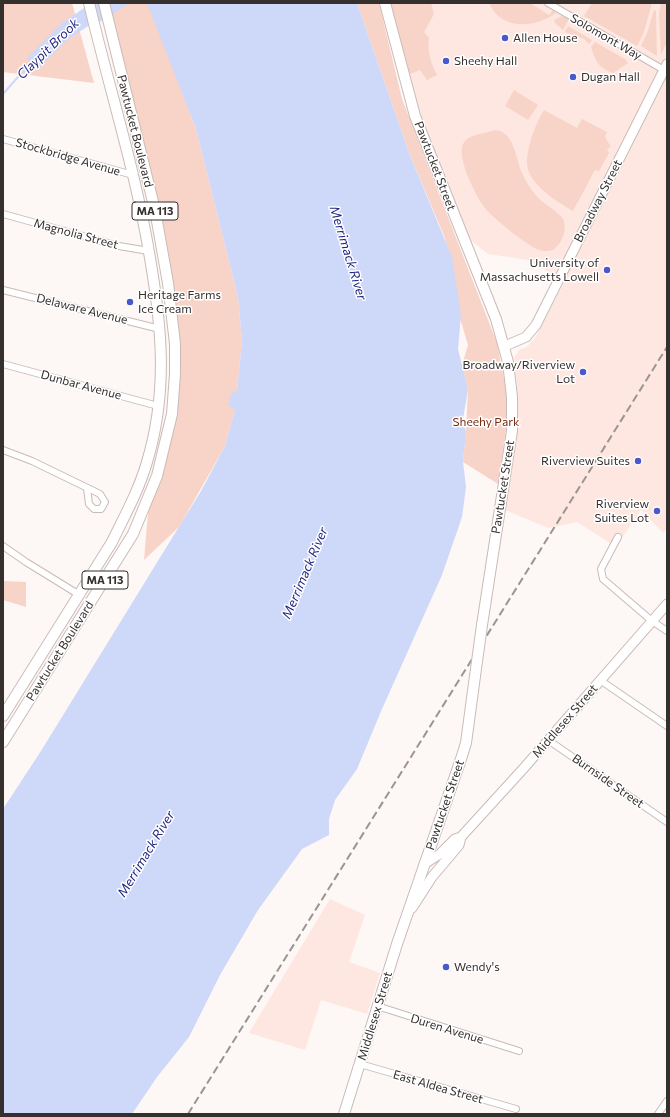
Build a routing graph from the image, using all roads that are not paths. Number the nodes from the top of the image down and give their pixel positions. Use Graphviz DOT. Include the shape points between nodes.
graph roads {
  1 [pos="89,3"];
  2 [pos="104,3"];
  3 [pos="385,3"];
  4 [pos="548,3"];
  5 [pos="665,67"];
  6 [pos="3,139"];
  7 [pos="134,175"];
  8 [pos="3,214"];
  9 [pos="149,251"];
  10 [pos="3,290"];
  11 [pos="160,329"];
  12 [pos="505,346"];
  13 [pos="3,364"];
  14 [pos="158,406"];
  15 [pos="3,450"];
  16 [pos="87,488"];
  17 [pos="618,537"];
  18 [pos="3,546"];
  19 [pos="78,594"];
  20 [pos="667,604"];
  21 [pos="652,621"];
  22 [pos="667,631"];
  23 [pos="600,680"];
  24 [pos="3,716"];
  25 [pos="667,726"];
  26 [pos="548,740"];
  27 [pos="3,742"];
  28 [pos="667,822"];
  29 [pos="461,837"];
  30 [pos="424,864"];
  31 [pos="406,918"];
  32 [pos="377,1006"];
  33 [pos="519,1051"];
  34 [pos="360,1064"];
  35 [pos="667,1101"];
  36 [pos="516,1109"];
  37 [pos="344,1114"];
  38 [pos="658,1114"];
  1 -- 7 [label="main road, Pawtucket Boulevard / MA 113"];
  2 -- 27 [label="main road, Pawtucket Boulevard / MA 113" via="155,210 168,283 175,344 172,414 157,476 133,534"];
  3 -- 12 [label="main road, Pawtucket Street" via="415,116"];
  4 -- 5 [label="street, Solomont Way"];
  5 -- 12 [label="main road, Broadway Street" via="536,325 526,337"];
  6 -- 7 [label="street, Stockbridge Avenue"];
  7 -- 9 [label="main road, Pawtucket Boulevard / MA 113"];
  8 -- 9 [label="street, Magnolia Street" via="119,246"];
  9 -- 11 [label="main road, Pawtucket Boulevard / MA 113"];
  10 -- 11 [label="street, Delaware Avenue"];
  11 -- 14 [label="main road, Pawtucket Boulevard / MA 113" via="161,377"];
  12 -- 30 [label="main road, Pawtucket Street, bridge" via="511,382 512,431 466,743"];
  13 -- 14 [label="street, Dunbar Avenue"];
  14 -- 19 [label="main road, Pawtucket Boulevard / MA 113" via="147,462 135,495 112,542"];
  15 -- 16 [label="street"];
  17 -- 21 [label="street" via="601,569 601,574"];
  18 -- 19 [label="street"];
  19 -- 24 [label="main road, Pawtucket Boulevard / MA 113"];
  20 -- 21 [label="main road, Middlesex Street"];
  21 -- 22 [label="street"];
  21 -- 23 [label="main road, Middlesex Street"];
  23 -- 25 [label="street"];
  23 -- 26 [label="main road, Middlesex Street"];
  26 -- 28 [label="street, Burnside Street"];
  26 -- 29 [label="main road, Middlesex Street"];
  29 -- 30 [label="main road, Middlesex Street" via="454,839 440,854"];
  29 -- 31 [label="main road, Middlesex Street" via="459,845 432,877"];
  30 -- 31 [label="main road, Middlesex Street"];
  31 -- 32 [label="main road, Middlesex Street"];
  32 -- 33 [label="street, Duren Avenue"];
  32 -- 34 [label="main road, Middlesex Street"];
  34 -- 36 [label="street, East Aldea Street"];
  34 -- 37 [label="main road, Middlesex Street"];
  35 -- 38 [label="street"];
}
